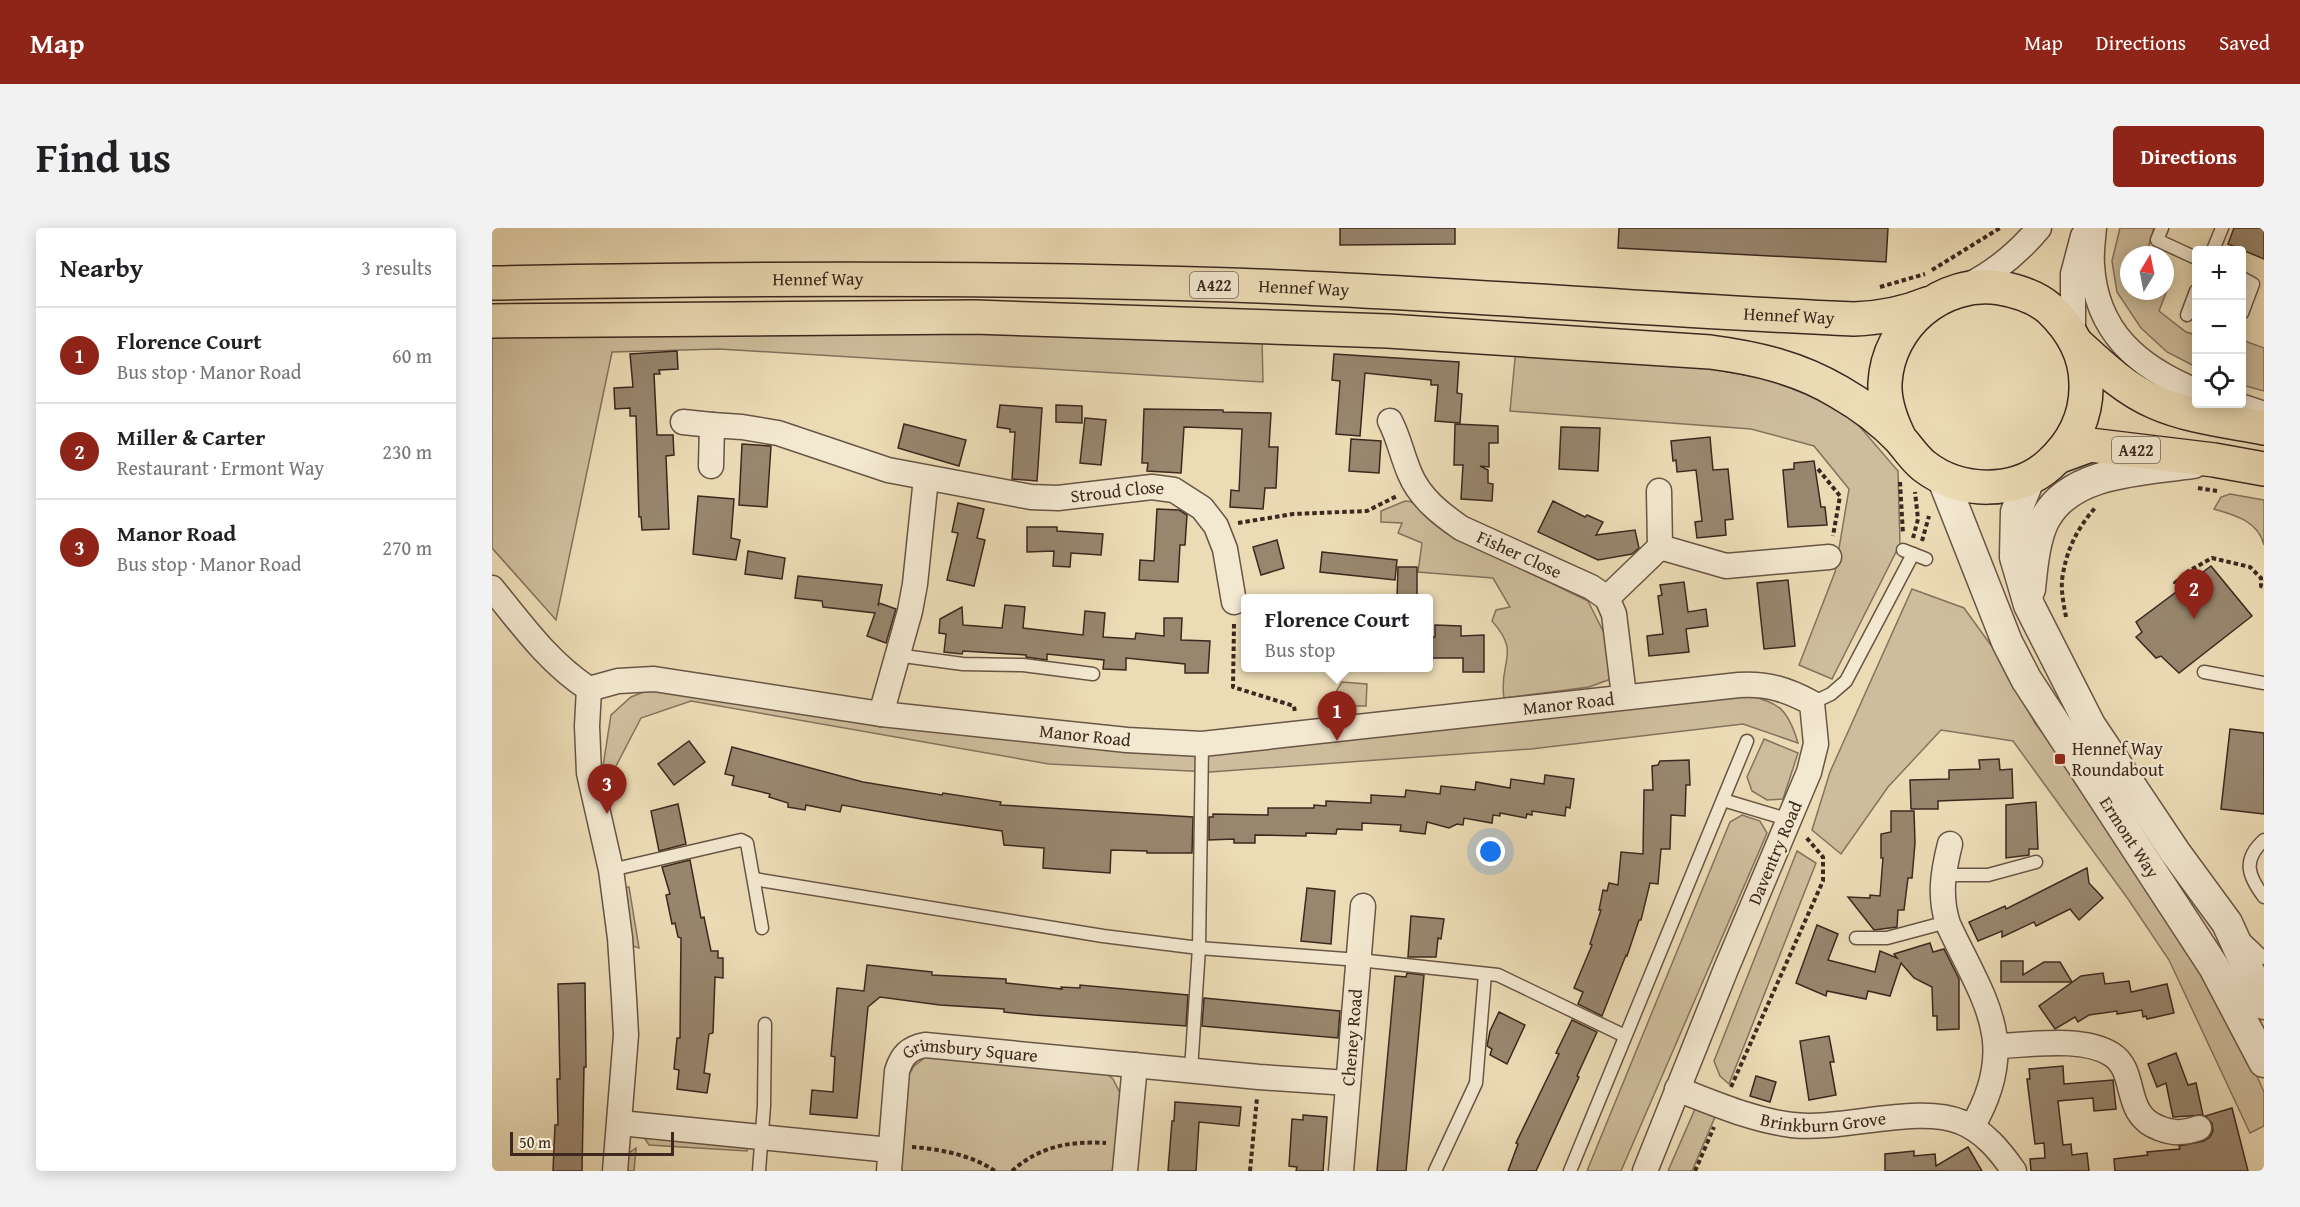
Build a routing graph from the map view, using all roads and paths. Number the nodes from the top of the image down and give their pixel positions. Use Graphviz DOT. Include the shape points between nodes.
graph roads {
  1 [pos="2000,228"];
  2 [pos="2038,228"];
  3 [pos="2085,228"];
  4 [pos="2094,228"];
  5 [pos="2162,228"];
  6 [pos="2222,228"];
  7 [pos="2215,246"];
  8 [pos="2192,256"];
  9 [pos="2246,280"];
  10 [pos="492,283"];
  11 [pos="1875,289"];
  12 [pos="1944,297"];
  13 [pos="2193,300"];
  14 [pos="2246,301"];
  15 [pos="2187,315"];
  16 [pos="492,321"];
  17 [pos="2075,340"];
  18 [pos="2192,389"];
  19 [pos="2246,408"];
  20 [pos="2264,414"];
  21 [pos="1390,421"];
  22 [pos="683,422"];
  23 [pos="712,425"];
  24 [pos="2264,428"];
  25 [pos="1900,439"];
  26 [pos="2060,456"];
  27 [pos="711,466"];
  28 [pos="1818,469"];
  29 [pos="2264,469"];
  30 [pos="2217,475"];
  31 [pos="2030,477"];
  32 [pos="926,478"];
  33 [pos="1900,481"];
  34 [pos="1928,483"];
  35 [pos="1416,487"];
  36 [pos="2189,487"];
  37 [pos="1659,491"];
  38 [pos="2102,501"];
  39 [pos="1929,509"];
  40 [pos="1216,526"];
  41 [pos="1660,547"];
  42 [pos="1914,554"];
  43 [pos="1828,557"];
  44 [pos="2264,587"];
  45 [pos="492,588"];
  46 [pos="2180,589"];
  47 [pos="1607,598"];
  48 [pos="1234,602"];
  49 [pos="2029,605"];
  50 [pos="2067,626"];
  51 [pos="896,655"];
  52 [pos="2204,672"];
  53 [pos="1093,674"];
  54 [pos="2264,683"];
  55 [pos="589,689"];
  56 [pos="1624,696"];
  57 [pos="1812,703"];
  58 [pos="881,714"];
  59 [pos="1299,734"];
  60 [pos="1747,741"];
  61 [pos="1202,744"];
  62 [pos="1722,800"];
  63 [pos="1790,820"];
  64 [pos="2264,840"];
  65 [pos="1950,844"];
  66 [pos="2036,862"];
  67 [pos="611,870"];
  68 [pos="1943,875"];
  69 [pos="754,879"];
  70 [pos="2264,897"];
  71 [pos="1363,906"];
  72 [pos="1947,922"];
  73 [pos="2227,923"];
  74 [pos="762,928"];
  75 [pos="1856,938"];
  76 [pos="1199,948"];
  77 [pos="2264,958"];
  78 [pos="1359,960"];
  79 [pos="1485,974"];
  80 [pos="2264,1004"];
  81 [pos="765,1024"];
  82 [pos="1625,1036"];
  83 [pos="1997,1046"];
  84 [pos="2264,1062"];
  85 [pos="1135,1065"];
  86 [pos="1191,1070"];
  87 [pos="1258,1077"];
  88 [pos="1348,1083"];
  89 [pos="1677,1089"];
  90 [pos="1723,1106"];
  91 [pos="620,1123"];
  92 [pos="1972,1127"];
  93 [pos="2199,1128"];
  94 [pos="762,1137"];
  95 [pos="1127,1145"];
  96 [pos="890,1155"];
  97 [pos="615,1171"];
  98 [pos="759,1171"];
  99 [pos="995,1171"];
  100 [pos="1012,1171"];
  101 [pos="1125,1171"];
  102 [pos="1250,1171"];
  103 [pos="1341,1171"];
  104 [pos="1434,1171"];
  105 [pos="1570,1171"];
  106 [pos="1645,1171"];
  107 [pos="1695,1171"];
  108 [pos="2014,1171"];
  1 -- 11 [label="path" via="1928,273"];
  2 -- 12 [label="street" via="1995,269"];
  3 -- 17 [label="street" via="2073,274"];
  4 -- 18 [label="street" via="2092,265 2098,303 2118,340 2151,369"];
  5 -- 8 [label="lane" via="2157,240"];
  6 -- 7 [label="lane"];
  9 -- 14 [label="lane" via="2253,284"];
  10 -- 12 [label="highway, Hennef Way / A422" via="918,278 1233,285 1854,319 1907,313"];
  12 -- 17 [label="highway" via="1974,287 2012,290 2047,307"];
  12 -- 25 [label="highway" via="1917,314 1904,329 1888,364 1887,403"];
  13 -- 15 [label="lane"];
  16 -- 25 [label="highway, A422" via="975,317 1388,331 1710,352 1758,359 1814,380 1861,406"];
  17 -- 24 [label="highway" via="2115,378 2155,402"];
  17 -- 26 [label="highway" via="2084,363 2086,403 2081,422"];
  19 -- 20 [label="street"];
  21 -- 35 [label="street, Fisher Close"];
  22 -- 23 [label="street, Stroud Close"];
  23 -- 27 [label="street"];
  23 -- 32 [label="street, Stroud Close" via="778,433 869,464"];
  25 -- 34 [label="highway" via="1925,467"];
  26 -- 30 [label="highway, A422" via="2090,445"];
  26 -- 31 [label="highway"];
  28 -- 43 [label="path" via="1840,496"];
  29 -- 30 [label="highway, A422"];
  30 -- 36 [label="path"];
  30 -- 49 [label="street" via="2098,478 2066,494 2046,517 2032,565"];
  31 -- 34 [label="highway" via="1986,488"];
  31 -- 49 [label="street, Ermont Way" via="2016,512 2015,557"];
  32 -- 40 [label="street, Stroud Close" via="1030,497 1163,488 1192,500"];
  32 -- 51 [label="street" via="915,584"];
  33 -- 42 [label="path"];
  34 -- 42 [label="path"];
  34 -- 84 [label="street, Ermont Way" via="2026,679 2214,967"];
  35 -- 40 [label="path" via="1367,512 1293,514"];
  35 -- 47 [label="street, Fisher Close" via="1461,528 1591,587"];
  37 -- 41 [label="street"];
  38 -- 50 [label="path" via="2080,526 2069,550 2062,582"];
  39 -- 42 [label="path" via="1927,528"];
  40 -- 48 [label="street, Stroud Close" via="1225,549"];
  41 -- 43 [label="street" via="1726,566"];
  41 -- 47 [label="street"];
  42 -- 57 [label="lane" via="1846,681"];
  44 -- 46 [label="path" via="2250,567 2212,558 2175,583"];
  45 -- 55 [label="street" via="543,652"];
  47 -- 56 [label="street" via="1614,614"];
  48 -- 59 [label="path" via="1233,687 1294,706"];
  49 -- 73 [label="street, Ermont Way" via="2090,725"];
  51 -- 53 [label="lane"];
  51 -- 58 [label="street"];
  52 -- 54 [label="lane"];
  55 -- 58 [label="street, Manor Road" via="628,680 671,680"];
  55 -- 67 [label="street" via="589,774"];
  56 -- 57 [label="street, Manor Road" via="1759,684 1780,687"];
  56 -- 59 [label="street, Manor Road"];
  57 -- 63 [label="street, Daventry Road" via="1814,758"];
  58 -- 61 [label="street, Manor Road"];
  59 -- 61 [label="street, Manor Road"];
  60 -- 62 [label="lane"];
  61 -- 76 [label="lane"];
  62 -- 63 [label="lane"];
  62 -- 82 [label="lane"];
  63 -- 89 [label="street, Daventry Road"];
  63 -- 90 [label="path" via="1823,856 1823,881"];
  64 -- 70 [label="lane" via="2250,858 2250,879"];
  65 -- 68 [label="street"];
  66 -- 68 [label="lane" via="1988,875"];
  67 -- 69 [label="lane" via="741,840 747,843"];
  67 -- 91 [label="street" via="625,1026"];
  68 -- 72 [label="street" via="1941,896"];
  69 -- 74 [label="lane"];
  69 -- 76 [label="lane"];
  71 -- 78 [label="street, Cheney Road"];
  72 -- 75 [label="lane" via="1887,938"];
  72 -- 83 [label="street" via="1986,1005"];
  73 -- 77 [label="lane, Ermont Way"];
  73 -- 80 [label="street, Ermont Way"];
  76 -- 78 [label="lane"];
  76 -- 86 [label="lane"];
  78 -- 79 [label="lane"];
  78 -- 88 [label="street, Cheney Road"];
  79 -- 82 [label="lane" via="1503,977"];
  79 -- 104 [label="lane" via="1476,1083"];
  81 -- 94 [label="lane"];
  82 -- 105 [label="lane"];
  83 -- 92 [label="street" via="1992,1084"];
  83 -- 93 [label="street" via="2077,1044 2105,1050 2123,1067 2136,1110 2145,1120 2182,1134"];
  85 -- 86 [label="street, Grimsbury Square"];
  85 -- 95 [label="street"];
  85 -- 96 [label="street, Grimsbury Square" via="915,1046 900,1061 897,1071"];
  86 -- 87 [label="street, Grimsbury Square"];
  87 -- 88 [label="street, Grimsbury Square"];
  87 -- 102 [label="path"];
  88 -- 103 [label="street, Cheney Road"];
  89 -- 90 [label="street, Brinkburn Grove"];
  89 -- 106 [label="street, Daventry Road"];
  90 -- 92 [label="street, Brinkburn Grove" via="1791,1125 1930,1116"];
  90 -- 107 [label="path"];
  91 -- 94 [label="street"];
  91 -- 97 [label="street"];
  92 -- 108 [label="street, Brinkburn Grove"];
  94 -- 96 [label="street"];
  94 -- 98 [label="lane"];
  95 -- 100 [label="path" via="1066,1143 1040,1152"];
  95 -- 101 [label="street"];
  96 -- 99 [label="path" via="921,1148 960,1156"];
}
